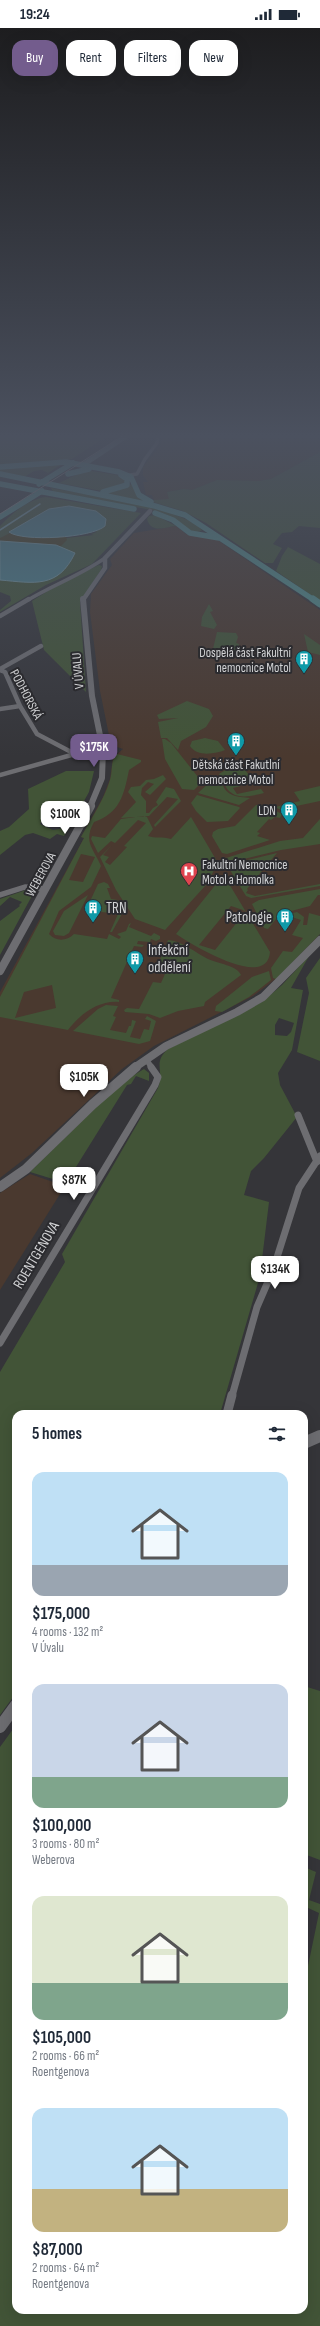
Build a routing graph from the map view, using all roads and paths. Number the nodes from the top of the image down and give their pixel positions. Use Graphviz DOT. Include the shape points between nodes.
graph roads {
  1 [pos="120,542"];
  2 [pos="228,542"];
  3 [pos="105,558"];
  4 [pos="320,604"];
  5 [pos="0,616"];
  6 [pos="41,646"];
  7 [pos="0,669"];
  8 [pos="20,706"];
  9 [pos="0,709"];
  10 [pos="103,750"];
  11 [pos="75,754"];
  12 [pos="0,775"];
  13 [pos="99,787"];
  14 [pos="45,889"];
  15 [pos="0,895"];
  16 [pos="320,940"];
  17 [pos="0,971"];
  18 [pos="146,1059"];
  19 [pos="298,1115"];
  20 [pos="318,1159"];
  21 [pos="0,1187"];
  22 [pos="0,1343"];
  23 [pos="228,1410"];
  24 [pos="320,1436"];
  25 [pos="308,1441"];
  26 [pos="12,1711"];
  27 [pos="0,1728"];
  1 -- 3 [label="street"];
  2 -- 4 [label="main road"];
  3 -- 5 [label="street"];
  3 -- 10 [label="street, V ÚVALU" via="105,568 82,601 92,696"];
  6 -- 7 [label="street"];
  7 -- 8 [label="street, PODHORSKÁ" via="5,672"];
  8 -- 9 [label="street"];
  8 -- 11 [label="street, PODHORSKÁ" via="37,734"];
  10 -- 11 [label="street"];
  10 -- 13 [label="street, V ÚVALU" via="104,763"];
  11 -- 12 [label="street"];
  13 -- 14 [label="street, WEBEROVA"];
  14 -- 15 [label="street" via="25,887"];
  14 -- 17 [label="street, WEBEROVA"];
  16 -- 18 [label="street" via="263,997 166,1046"];
  18 -- 21 [label="street" via="112,1085 21,1173"];
  18 -- 22 [label="street, ROENTGENOVA" via="158,1077 155,1085"];
  19 -- 20 [label="street"];
  20 -- 23 [label="street" via="299,1188 273,1270 257,1307"];
  24 -- 25 [label="street"];
  26 -- 27 [label="street"];
}
